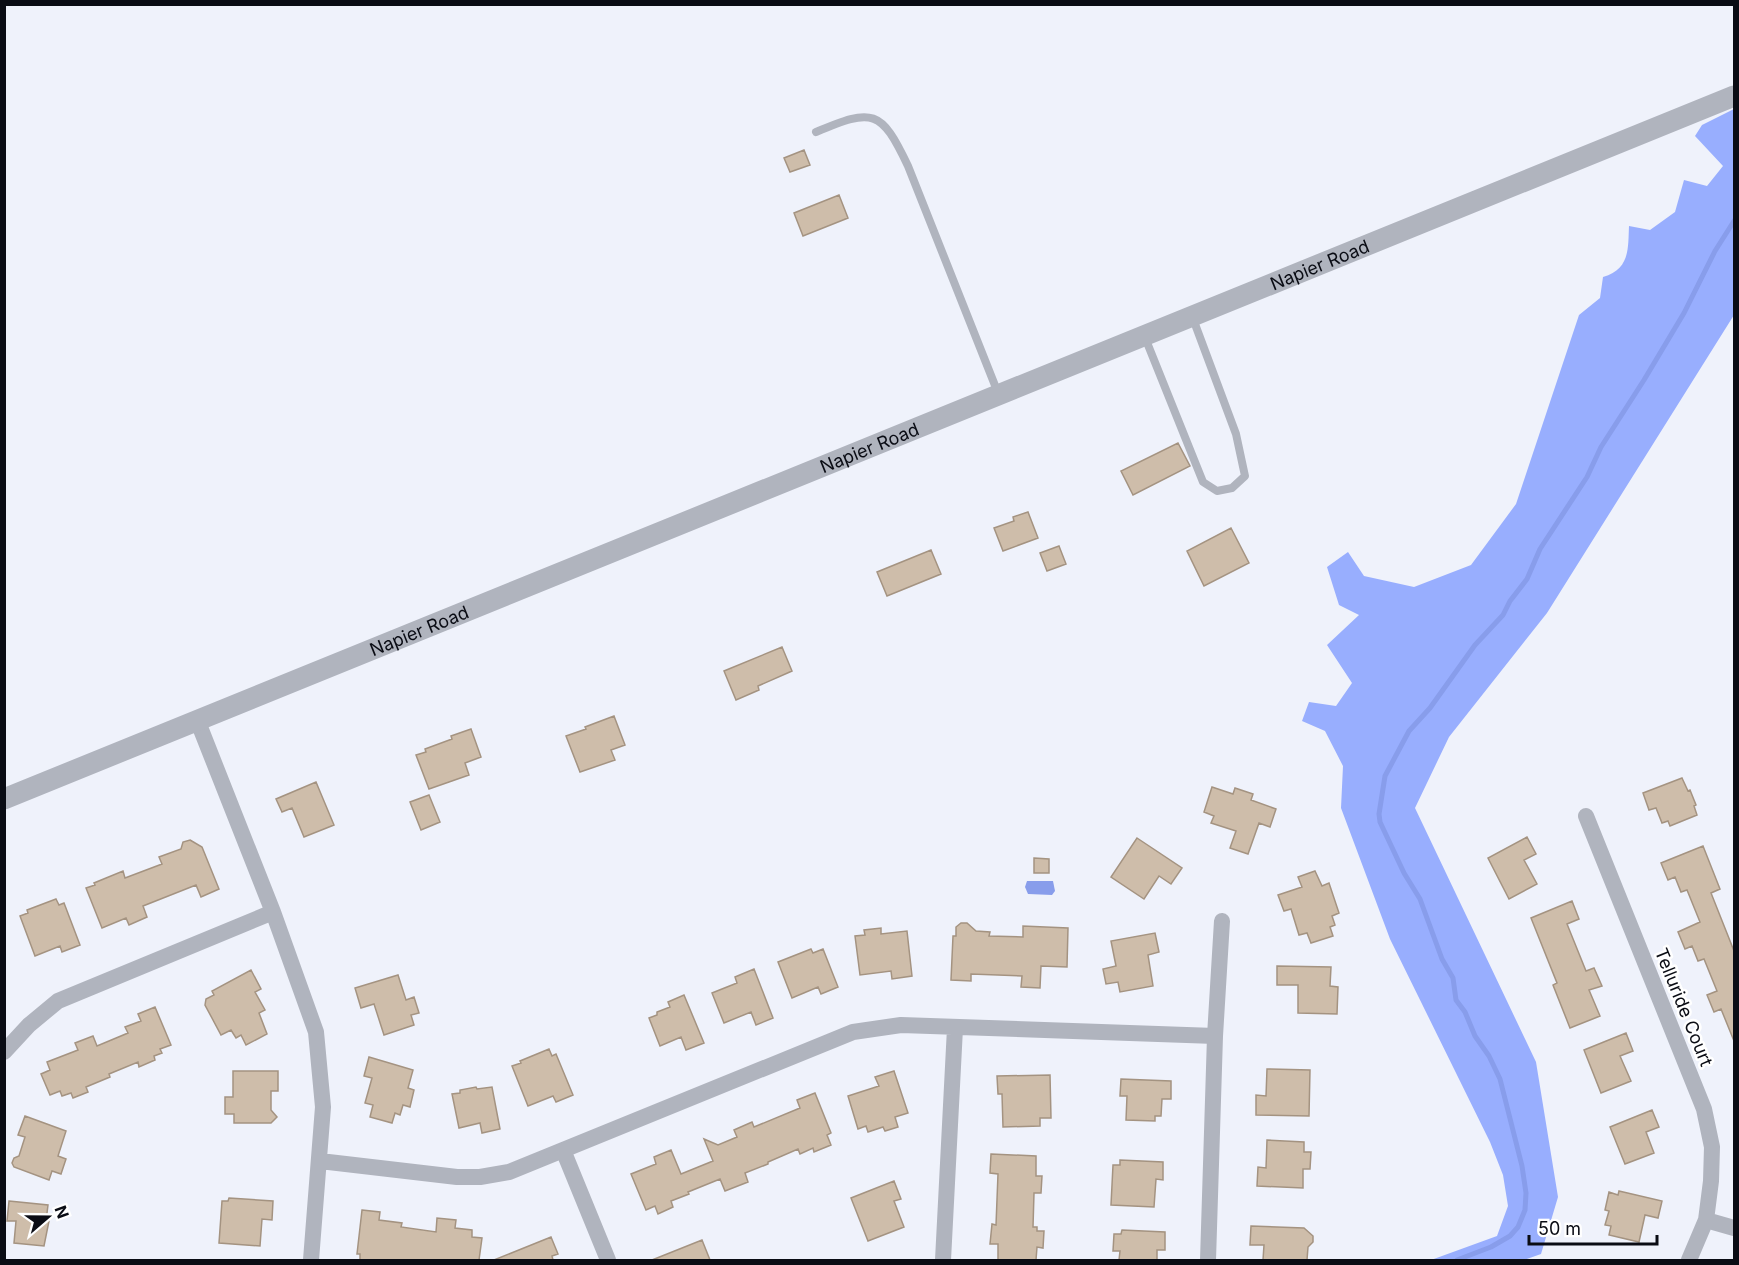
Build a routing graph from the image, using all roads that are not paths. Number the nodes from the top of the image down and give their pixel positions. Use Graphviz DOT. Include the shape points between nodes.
graph roads {
  1 [pos="1734,96"];
  2 [pos="816,132"];
  3 [pos="1192,315"];
  4 [pos="1144,335"];
  5 [pos="998,394"];
  6 [pos="198,722"];
  7 [pos="4,799"];
  8 [pos="1586,816"];
  9 [pos="273,912"];
  10 [pos="1222,921"];
  11 [pos="955,1028"];
  12 [pos="1215,1036"];
  13 [pos="4,1052"];
  14 [pos="563,1150"];
  15 [pos="320,1161"];
  16 [pos="1706,1220"];
  17 [pos="1734,1228"];
  18 [pos="311,1260"];
  19 [pos="608,1260"];
  20 [pos="943,1260"];
  21 [pos="1208,1260"];
  22 [pos="1689,1260"];
  1 -- 3 [label="street, Napier Road"];
  2 -- 5 [label="lane" via="862,116 874,118 897,143"];
  3 -- 4 [label="street, Napier Road"];
  3 -- 4 [label="lane" via="1236,434 1245,476 1232,488 1217,491 1203,482"];
  4 -- 5 [label="street, Napier Road"];
  5 -- 6 [label="street, Napier Road"];
  6 -- 7 [label="street, Napier Road"];
  6 -- 9 [label="street"];
  8 -- 16 [label="street, Telluride Court" via="1704,1109 1712,1147"];
  9 -- 13 [label="street" via="58,1001"];
  9 -- 15 [label="street" via="316,1032 323,1107"];
  10 -- 12 [label="street"];
  11 -- 12 [label="street"];
  11 -- 14 [label="street" via="901,1025 853,1032"];
  11 -- 20 [label="street"];
  12 -- 21 [label="street"];
  14 -- 15 [label="street" via="509,1172 480,1177 426,1175"];
  14 -- 19 [label="street"];
  15 -- 18 [label="street"];
  16 -- 17 [label="street"];
  16 -- 22 [label="street, Telluride Court"];
}
